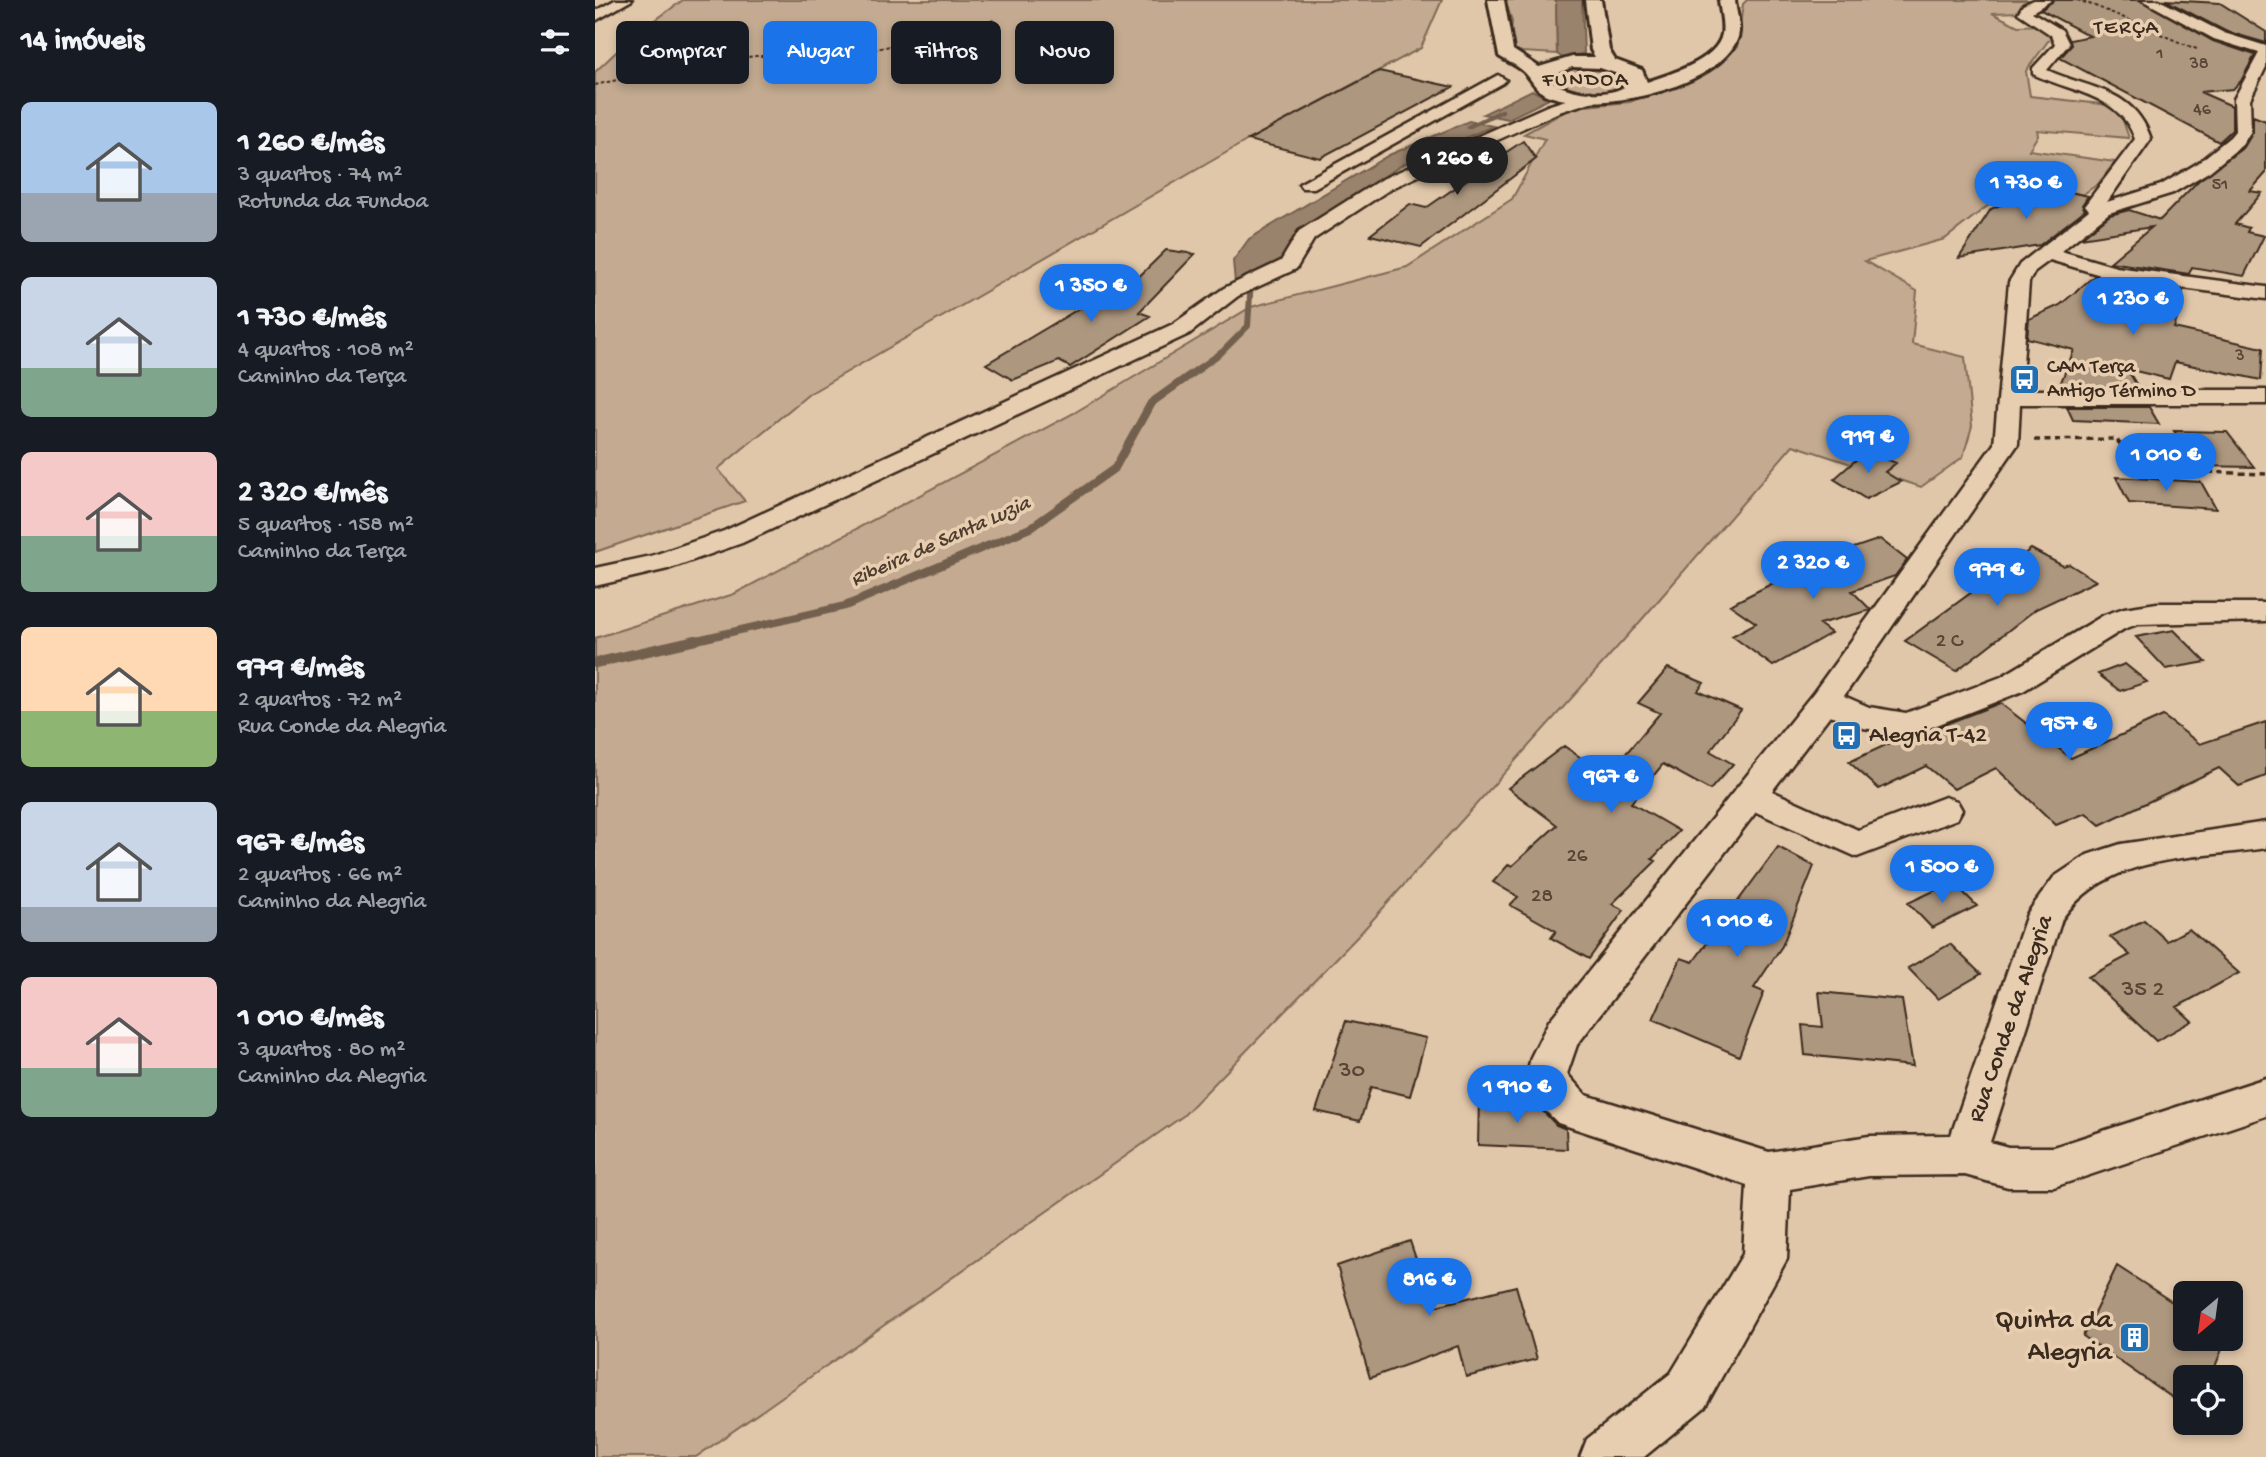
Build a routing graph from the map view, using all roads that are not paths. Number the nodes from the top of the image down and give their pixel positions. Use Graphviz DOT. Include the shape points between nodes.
graph roads {
  1 [pos="625,0"];
  2 [pos="1496,0"];
  3 [pos="1593,0"];
  4 [pos="1727,0"];
  5 [pos="2045,0"];
  6 [pos="2149,0"];
  7 [pos="595,17"];
  8 [pos="2266,52"];
  9 [pos="1514,57"];
  10 [pos="1608,60"];
  11 [pos="1707,62"];
  12 [pos="1570,64"];
  13 [pos="1498,80"];
  14 [pos="1633,90"];
  15 [pos="1550,91"];
  16 [pos="1441,110"];
  17 [pos="1464,114"];
  18 [pos="1308,184"];
  19 [pos="2102,209"];
  20 [pos="2045,252"];
  21 [pos="2266,293"];
  22 [pos="2008,397"];
  23 [pos="2266,397"];
  24 [pos="595,577"];
  25 [pos="2266,612"];
  26 [pos="1825,700"];
  27 [pos="1749,794"];
  28 [pos="1945,810"];
  29 [pos="2266,835"];
  30 [pos="2266,1096"];
  31 [pos="1965,1155"];
  32 [pos="1769,1172"];
  33 [pos="1605,1457"];
  1 -- 7 [label="street"];
  2 -- 9 [label="main road" via="1503,49"];
  3 -- 10 [label="main road"];
  4 -- 11 [label="main road" via="1732,29 1728,43"];
  5 -- 19 [label="street" via="2025,13 2057,33 2061,44 2038,71 2113,100 2129,109 2141,125 2143,139 2094,205"];
  6 -- 8 [label="street" via="2218,36"];
  8 -- 19 [label="street" via="2242,99 2243,131 2236,141 2167,189"];
  9 -- 12 [label="main road"];
  9 -- 15 [label="main road"];
  10 -- 11 [label="main road" via="1671,69"];
  10 -- 12 [label="main road"];
  10 -- 14 [label="main road" via="1638,77"];
  11 -- 14 [label="main road"];
  12 -- 15 [label="main road"];
  13 -- 16 [label="street"];
  14 -- 15 [label="main road" via="1591,97"];
  15 -- 24 [label="street" via="1502,123 1334,216 1306,235 1289,265 1231,292 1181,329 733,537 659,563"];
  16 -- 17 [label="street"];
  16 -- 18 [label="street"];
  19 -- 20 [label="street"];
  20 -- 21 [label="street" via="2114,273"];
  20 -- 22 [label="street" via="2019,282"];
  22 -- 23 [label="street"];
  22 -- 26 [label="street" via="2006,444"];
  25 -- 26 [label="street" via="2134,615 2114,622 2012,684 1908,724 1863,718"];
  26 -- 27 [label="street"];
  27 -- 28 [label="street" via="1857,844"];
  27 -- 32 [label="street" via="1563,1033 1546,1064 1551,1091 1573,1110"];
  29 -- 31 [label="street, Rua Conde da Alegria" via="2128,854 2082,874 2057,896 2045,914"];
  30 -- 31 [label="street" via="2054,1167 2008,1167"];
  31 -- 32 [label="street" via="1870,1156"];
  32 -- 33 [label="street" via="1765,1259 1688,1390"];
}
